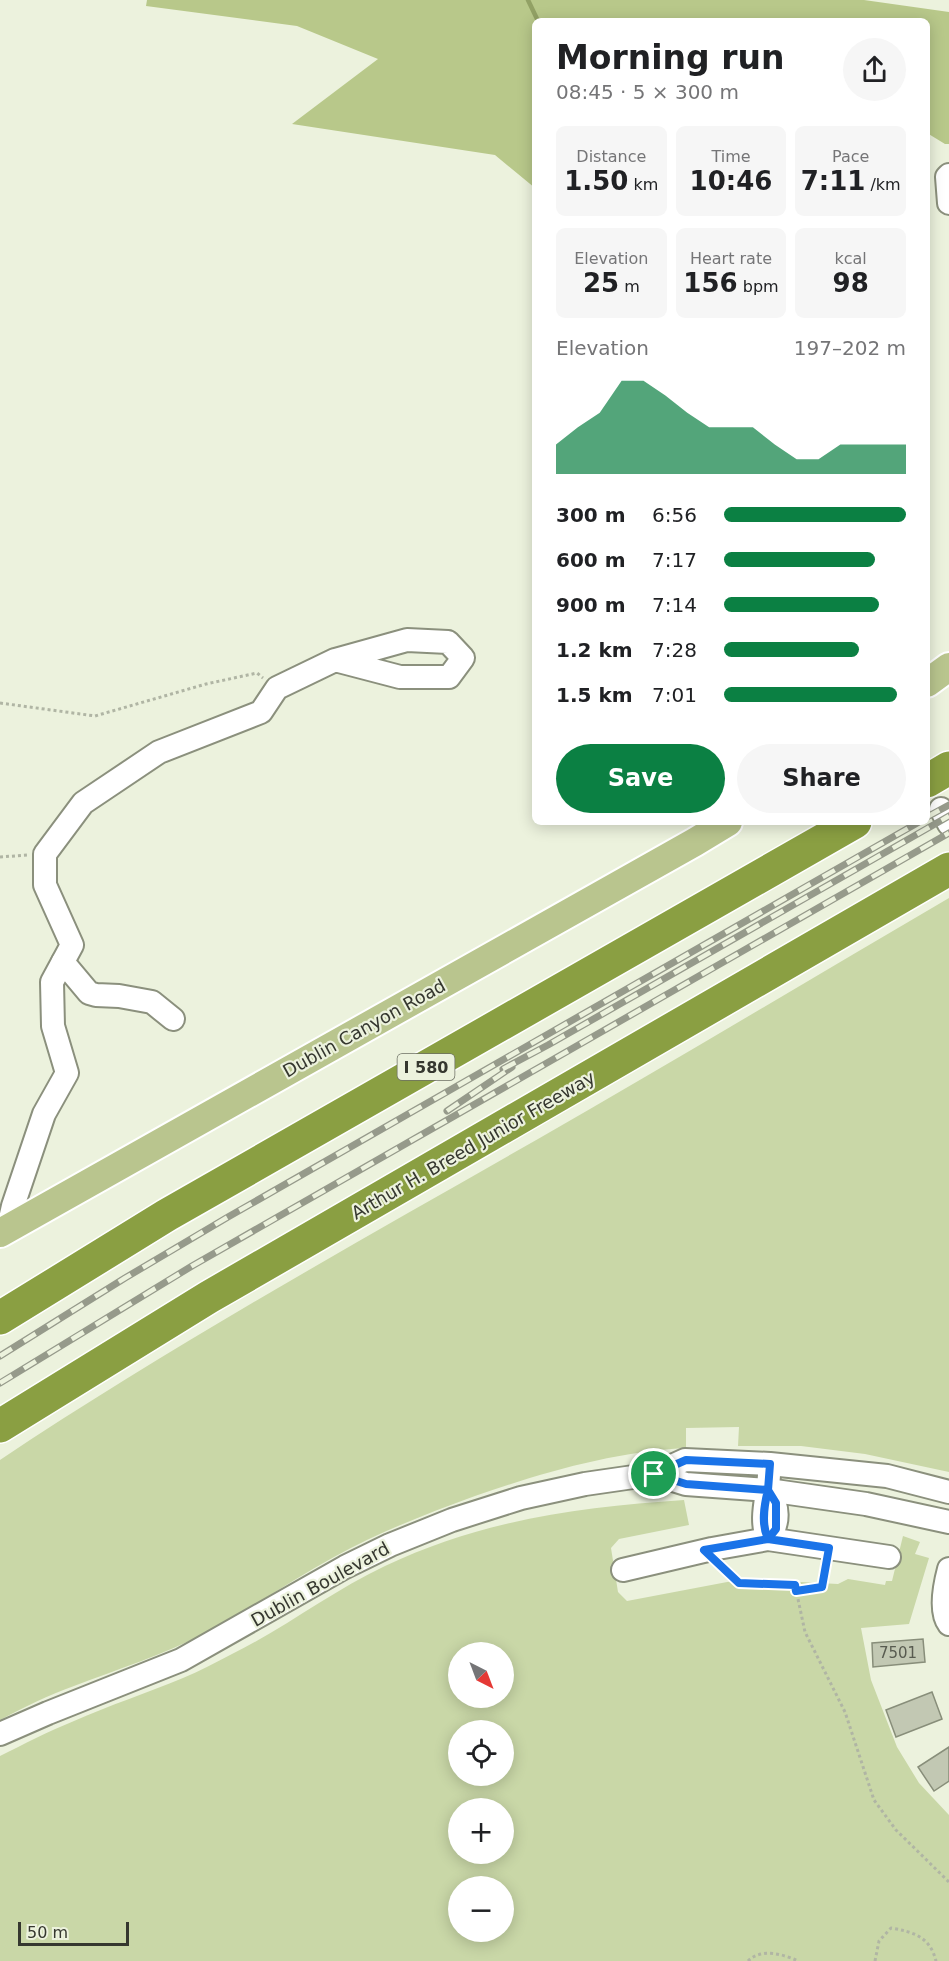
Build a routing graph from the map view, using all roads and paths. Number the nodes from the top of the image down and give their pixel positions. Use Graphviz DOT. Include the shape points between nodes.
graph roads {
  1 [pos="949,175"];
  2 [pos="949,202"];
  3 [pos="334,660"];
  4 [pos="949,667"];
  5 [pos="930,681"];
  6 [pos="277,688"];
  7 [pos="0,703"];
  8 [pos="949,768"];
  9 [pos="943,811"];
  10 [pos="723,825"];
  11 [pos="850,825"];
  12 [pos="45,854"];
  13 [pos="0,857"];
  14 [pos="949,869"];
  15 [pos="63,962"];
  16 [pos="173,1019"];
  17 [pos="4,1231"];
  18 [pos="0,1318"];
  19 [pos="0,1426"];
  20 [pos="770,1464"];
  21 [pos="654,1474"];
  22 [pos="768,1490"];
  23 [pos="949,1492"];
  24 [pos="949,1522"];
  25 [pos="768,1539"];
  26 [pos="829,1548"];
  27 [pos="704,1550"];
  28 [pos="890,1557"];
  29 [pos="949,1569"];
  30 [pos="623,1570"];
  31 [pos="796,1591"];
  32 [pos="949,1624"];
  33 [pos="0,1734"];
  34 [pos="949,1882"];
  35 [pos="748,1961"];
  36 [pos="798,1961"];
  37 [pos="875,1961"];
  38 [pos="936,1961"];
  1 -- 2 [label="street"];
  3 -- 6 [label="street"];
  4 -- 5 [label="main road"];
  6 -- 7 [label="path" via="257,673 95,716"];
  6 -- 12 [label="street" via="261,712 159,752 83,803"];
  8 -- 9 [label="highway"];
  10 -- 17 [label="main road, Dublin Canyon Road"];
  11 -- 18 [label="highway, I 580" via="167,1215"];
  12 -- 13 [label="path"];
  12 -- 15 [label="street" via="45,885 72,945"];
  14 -- 19 [label="highway, Arthur H. Breed Junior Freeway" via="190,1308"];
  15 -- 16 [label="street" via="89,993 152,1002"];
  15 -- 17 [label="street" via="52,982 53,1026 67,1073 44,1114"];
  20 -- 21 [label="street, Dublin Boulevard" via="686,1460"];
  20 -- 22 [label="street"];
  20 -- 23 [label="street, Dublin Boulevard" via="887,1476"];
  21 -- 22 [label="street, Dublin Boulevard" via="686,1484"];
  21 -- 33 [label="street, Dublin Boulevard" via="543,1493 432,1527 345,1567 181,1660"];
  22 -- 24 [label="street, Dublin Boulevard" via="876,1506"];
  22 -- 25 [label="street" via="776,1503 776,1529"];
  25 -- 26 [label="street"];
  25 -- 27 [label="street"];
  26 -- 28 [label="street"];
  26 -- 31 [label="path" via="822,1587"];
  27 -- 30 [label="street"];
  27 -- 31 [label="path" via="739,1583 795,1585"];
  29 -- 32 [label="street" via="945,1582 945,1618"];
  31 -- 34 [label="path" via="805,1632 845,1712 874,1800 896,1830"];
  35 -- 36 [label="path" via="771,1952"];
  37 -- 38 [label="path" via="879,1941 891,1928 914,1932 933,1949"];
}
